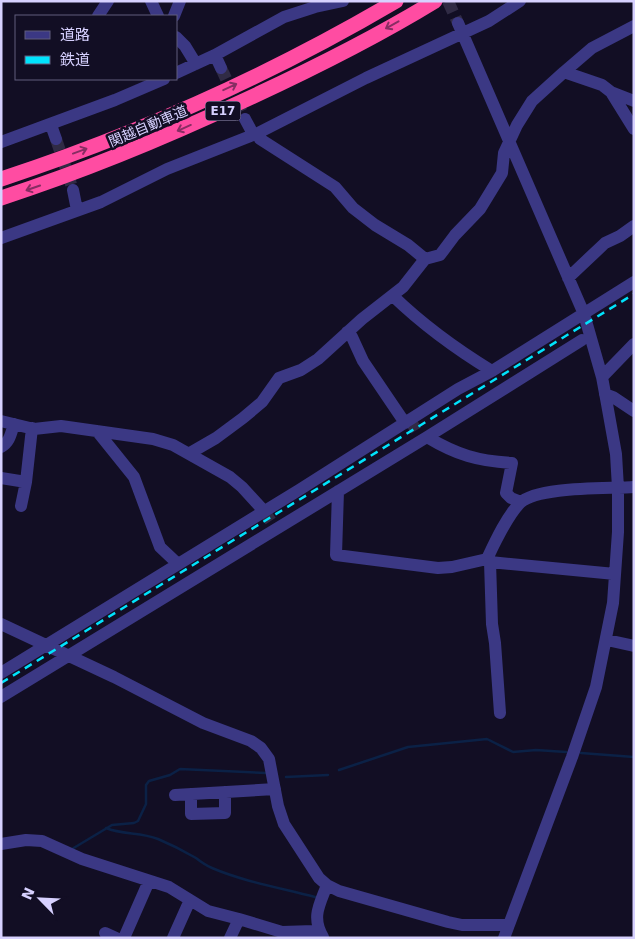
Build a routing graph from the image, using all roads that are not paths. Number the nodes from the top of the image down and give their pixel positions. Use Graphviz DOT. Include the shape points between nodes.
graph roads {
  1 [pos="108,1"];
  2 [pos="151,1"];
  3 [pos="180,1"];
  4 [pos="343,1"];
  5 [pos="396,1"];
  6 [pos="434,1"];
  7 [pos="520,1"];
  8 [pos="99,15"];
  9 [pos="158,15"];
  10 [pos="174,15"];
  11 [pos="634,26"];
  12 [pos="460,27"];
  13 [pos="178,39"];
  14 [pos="215,55"];
  15 [pos="196,64"];
  16 [pos="221,68"];
  17 [pos="178,72"];
  18 [pos="564,72"];
  19 [pos="162,80"];
  20 [pos="611,92"];
  21 [pos="634,100"];
  22 [pos="245,118"];
  23 [pos="51,125"];
  24 [pos="634,129"];
  25 [pos="255,133"];
  26 [pos="56,139"];
  27 [pos="1,142"];
  28 [pos="509,142"];
  29 [pos="1,179"];
  30 [pos="73,190"];
  31 [pos="1,198"];
  32 [pos="77,210"];
  33 [pos="634,226"];
  34 [pos="1,238"];
  35 [pos="425,259"];
  36 [pos="568,278"];
  37 [pos="634,282"];
  38 [pos="393,296"];
  39 [pos="584,314"];
  40 [pos="347,332"];
  41 [pos="582,340"];
  42 [pos="634,344"];
  43 [pos="527,349"];
  44 [pos="545,364"];
  45 [pos="492,371"];
  46 [pos="602,377"];
  47 [pos="605,394"];
  48 [pos="634,411"];
  49 [pos="1,421"];
  50 [pos="405,423"];
  51 [pos="14,424"];
  52 [pos="32,428"];
  53 [pos="97,431"];
  54 [pos="427,438"];
  55 [pos="1,447"];
  56 [pos="190,453"];
  57 [pos="1,478"];
  58 [pos="26,482"];
  59 [pos="634,487"];
  60 [pos="618,488"];
  61 [pos="338,491"];
  62 [pos="521,502"];
  63 [pos="21,506"];
  64 [pos="264,510"];
  65 [pos="488,560"];
  66 [pos="178,564"];
  67 [pos="615,574"];
  68 [pos="1,624"];
  69 [pos="606,640"];
  70 [pos="46,645"];
  71 [pos="634,646"];
  72 [pos="68,657"];
  73 [pos="1,673"];
  74 [pos="1,697"];
  75 [pos="500,713"];
  76 [pos="274,789"];
  77 [pos="225,792"];
  78 [pos="190,794"];
  79 [pos="175,795"];
  80 [pos="1,844"];
  81 [pos="149,882"];
  82 [pos="327,885"];
  83 [pos="190,900"];
  84 [pos="239,919"];
  85 [pos="509,925"];
  86 [pos="322,936"];
  87 [pos="124,938"];
  88 [pos="173,938"];
  89 [pos="230,938"];
  90 [pos="504,938"];
  1 -- 8 [label="street"];
  2 -- 9 [label="street"];
  3 -- 10 [label="street"];
  4 -- 14 [label="street" via="284,17"];
  29 -- 5 [label="highway, 関越自動車道 / E17, one-way" via="87,149 207,98"];
  6 -- 31 [label="highway, 関越自動車道 / E17, one-way" via="328,60 214,115 92,167"];
  7 -- 12 [label="street" via="489,21"];
  11 -- 18 [label="street" via="592,48"];
  12 -- 25 [label="street"];
  12 -- 28 [label="street"];
  13 -- 15 [label="street"];
  14 -- 15 [label="street"];
  14 -- 16 [label="street"];
  15 -- 17 [label="street"];
  18 -- 20 [label="street" via="602,85"];
  18 -- 28 [label="street" via="532,101"];
  19 -- 23 [label="street"];
  20 -- 21 [label="street"];
  20 -- 24 [label="street"];
  22 -- 25 [label="street"];
  23 -- 26 [label="street"];
  23 -- 27 [label="street"];
  25 -- 32 [label="street"];
  25 -- 35 [label="street" via="335,186 353,208 375,226"];
  28 -- 35 [label="street" via="502,173 480,208 440,255"];
  28 -- 36 [label="street"];
  30 -- 32 [label="street"];
  32 -- 34 [label="street"];
  33 -- 36 [label="street" via="605,243"];
  35 -- 38 [label="street"];
  36 -- 39 [label="street"];
  37 -- 39 [label="street"];
  38 -- 40 [label="street"];
  38 -- 45 [label="street" via="419,321"];
  39 -- 43 [label="street"];
  39 -- 46 [label="street"];
  40 -- 50 [label="street"];
  40 -- 56 [label="street" via="301,370 279,378 262,402 216,438"];
  41 -- 44 [label="street"];
  42 -- 46 [label="street"];
  43 -- 44 [label="street"];
  43 -- 45 [label="street"];
  44 -- 54 [label="street"];
  45 -- 50 [label="street"];
  46 -- 47 [label="street"];
  47 -- 48 [label="street"];
  47 -- 60 [label="street" via="616,454"];
  49 -- 51 [label="street"];
  50 -- 64 [label="street"];
  51 -- 52 [label="street"];
  51 -- 55 [label="street" via="10,437"];
  52 -- 53 [label="street" via="61,426"];
  52 -- 58 [label="street"];
  53 -- 56 [label="street" via="153,439"];
  53 -- 66 [label="street" via="134,477 160,547"];
  54 -- 61 [label="street"];
  54 -- 62 [label="street" via="459,454 490,462 512,463 506,493"];
  56 -- 64 [label="street" via="230,477"];
  57 -- 58 [label="street"];
  58 -- 63 [label="street"];
  59 -- 60 [label="street"];
  60 -- 62 [label="street" via="562,490"];
  60 -- 67 [label="street"];
  61 -- 65 [label="street" via="336,555 438,568"];
  61 -- 72 [label="street"];
  62 -- 65 [label="street" via="501,530"];
  64 -- 66 [label="street"];
  65 -- 67 [label="street"];
  65 -- 75 [label="street"];
  66 -- 70 [label="street"];
  67 -- 69 [label="street"];
  68 -- 70 [label="street"];
  69 -- 71 [label="street"];
  69 -- 85 [label="street" via="584,724"];
  70 -- 72 [label="street"];
  70 -- 73 [label="street"];
  72 -- 74 [label="street"];
  72 -- 76 [label="street" via="203,723 251,741 269,759"];
  76 -- 77 [label="street"];
  76 -- 82 [label="street" via="284,824 314,872"];
  77 -- 78 [label="street"];
  77 -- 78 [label="street" via="225,813 191,814"];
  78 -- 79 [label="street"];
  80 -- 81 [label="street" via="42,841"];
  81 -- 83 [label="street" via="175,889"];
  81 -- 87 [label="street"];
  82 -- 85 [label="street" via="448,922"];
  82 -- 86 [label="street" via="316,914"];
  83 -- 84 [label="street" via="208,911"];
  83 -- 88 [label="street"];
  84 -- 86 [label="street" via="282,932 314,931"];
  84 -- 89 [label="street"];
  85 -- 90 [label="street"];
}
